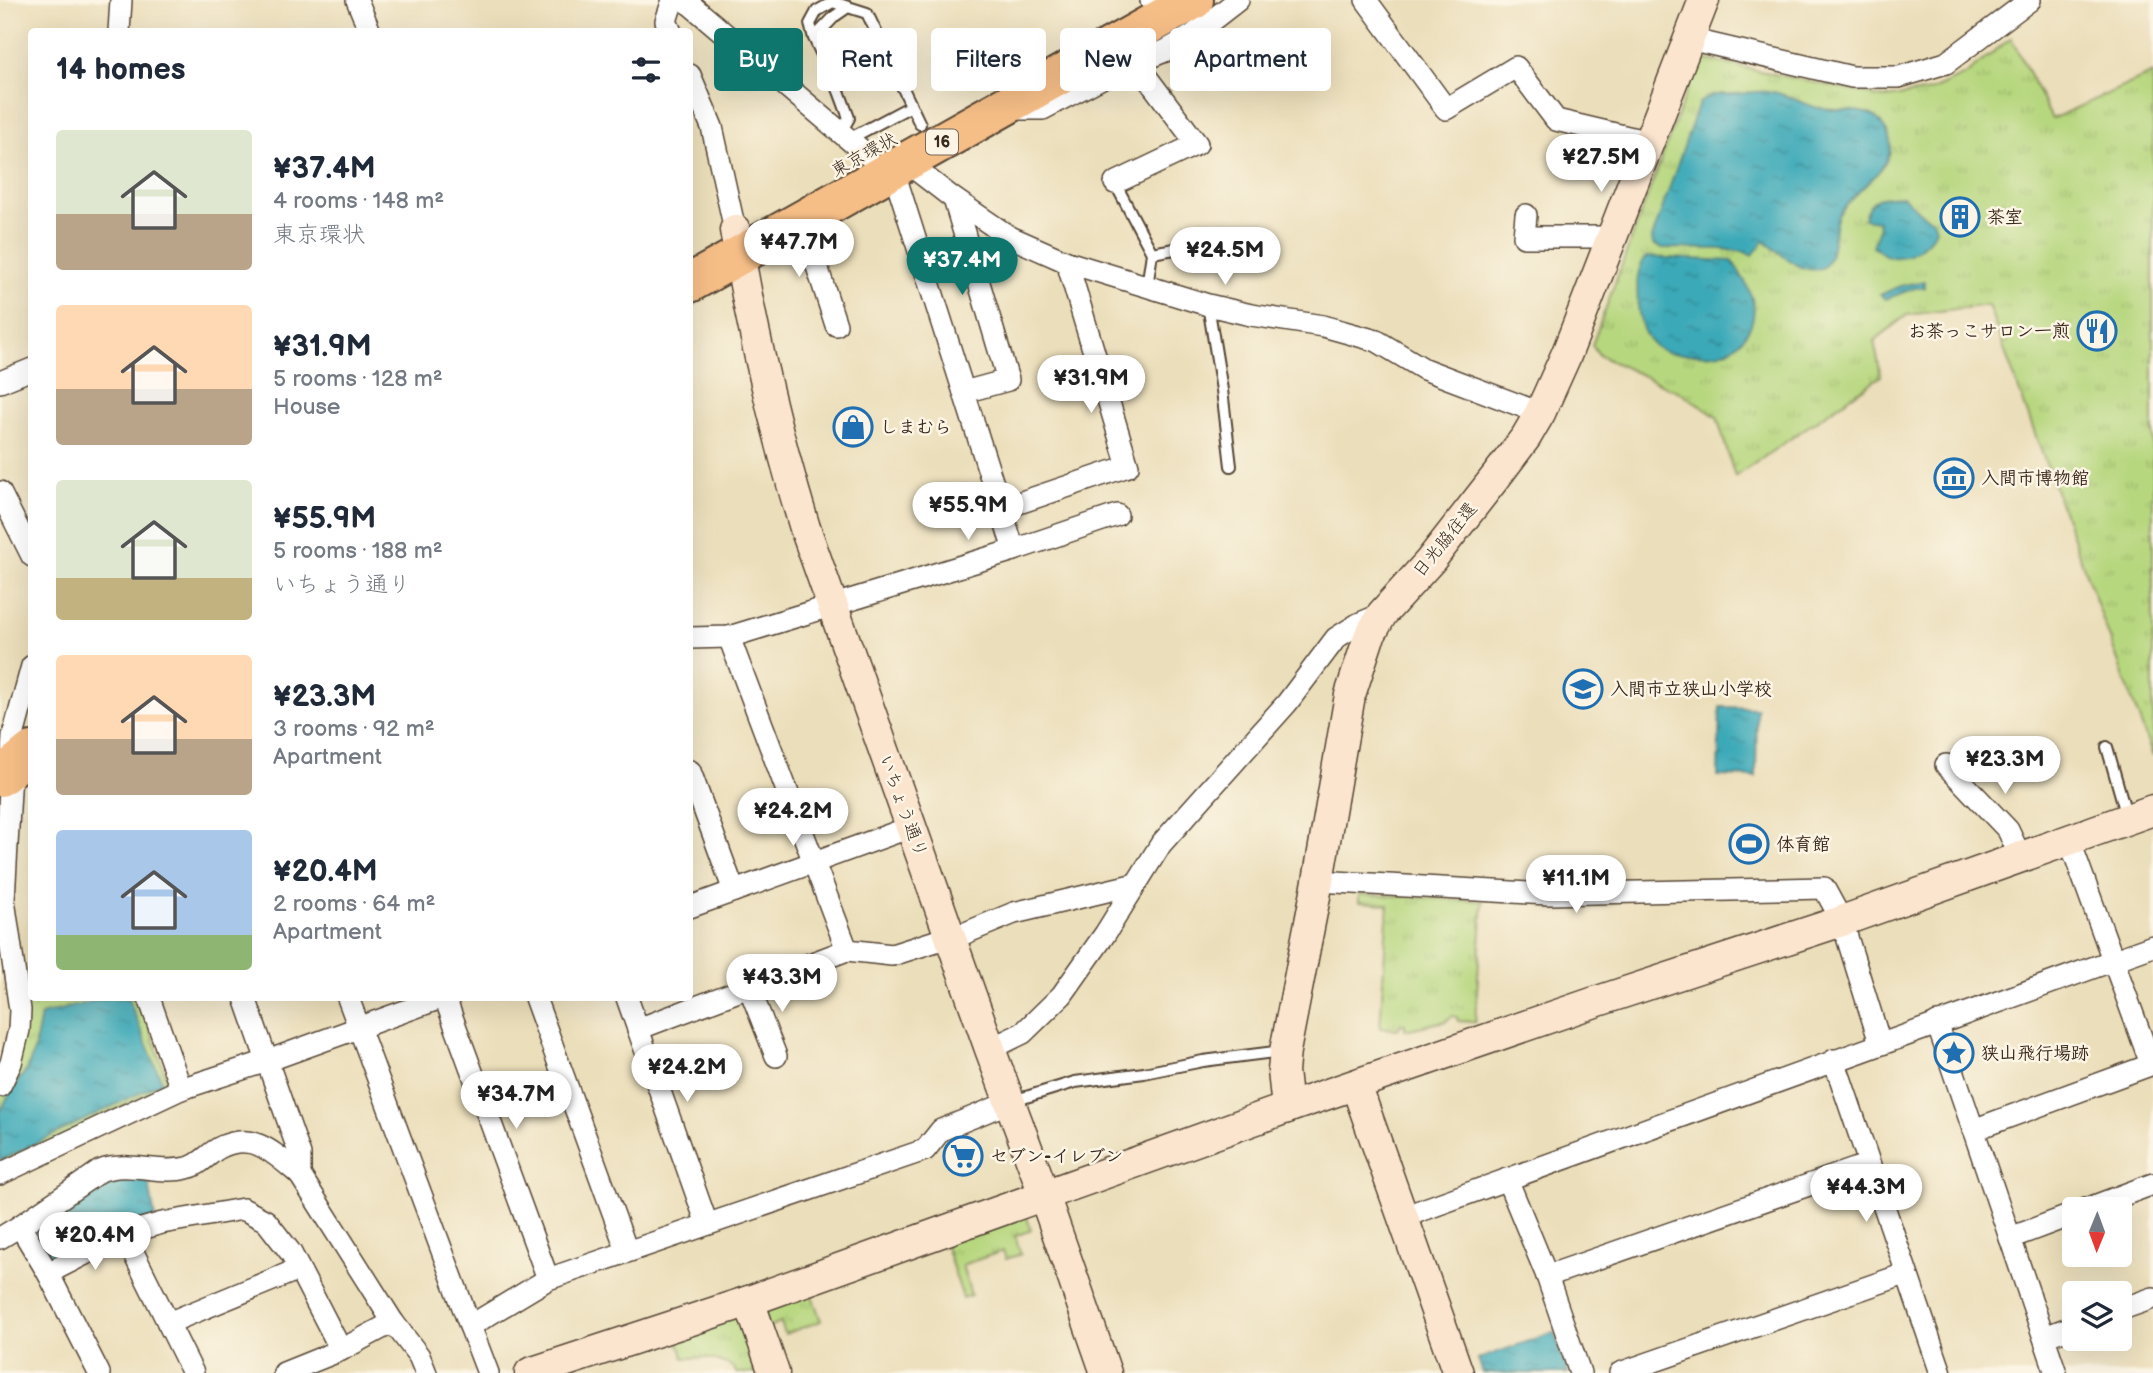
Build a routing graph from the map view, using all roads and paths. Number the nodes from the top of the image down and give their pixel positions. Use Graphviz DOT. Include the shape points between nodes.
graph roads {
  1 [pos="121,0"];
  2 [pos="358,0"];
  3 [pos="673,0"];
  4 [pos="685,0"];
  5 [pos="1151,0"];
  6 [pos="1195,0"];
  7 [pos="1238,0"];
  8 [pos="1366,0"];
  9 [pos="1704,0"];
  10 [pos="2030,0"];
  11 [pos="848,7"];
  12 [pos="119,28"];
  13 [pos="368,28"];
  14 [pos="669,28"];
  15 [pos="814,38"];
  16 [pos="1689,39"];
  17 [pos="1156,54"];
  18 [pos="693,82"];
  19 [pos="1156,89"];
  20 [pos="1077,91"];
  21 [pos="1002,109"];
  22 [pos="916,115"];
  23 [pos="1649,142"];
  24 [pos="871,151"];
  25 [pos="1115,183"];
  26 [pos="954,200"];
  27 [pos="1525,215"];
  28 [pos="802,220"];
  29 [pos="1611,237"];
  30 [pos="737,243"];
  31 [pos="1208,243"];
  32 [pos="1152,253"];
  33 [pos="693,255"];
  34 [pos="1067,262"];
  35 [pos="693,280"];
  36 [pos="1147,287"];
  37 [pos="1208,305"];
  38 [pos="836,325"];
  39 [pos="28,371"];
  40 [pos="0,382"];
  41 [pos="964,392"];
  42 [pos="1540,413"];
  43 [pos="1231,466"];
  44 [pos="0,492"];
  45 [pos="1001,509"];
  46 [pos="1117,515"];
  47 [pos="28,548"];
  48 [pos="1014,550"];
  49 [pos="832,606"];
  50 [pos="1382,614"];
  51 [pos="729,637"];
  52 [pos="693,638"];
  53 [pos="28,686"];
  54 [pos="2107,747"];
  55 [pos="15,750"];
  56 [pos="1946,765"];
  57 [pos="695,805"];
  58 [pos="2140,814"];
  59 [pos="911,827"];
  60 [pos="2069,839"];
  61 [pos="2020,856"];
  62 [pos="814,863"];
  63 [pos="1318,881"];
  64 [pos="1136,884"];
  65 [pos="734,891"];
  66 [pos="693,907"];
  67 [pos="1842,920"];
  68 [pos="951,939"];
  69 [pos="2153,946"];
  70 [pos="847,950"];
  71 [pos="2114,960"];
  72 [pos="749,987"];
  73 [pos="24,989"];
  74 [pos="150,1001"];
  75 [pos="245,1001"];
  76 [pos="349,1001"];
  77 [pos="434,1001"];
  78 [pos="444,1001"];
  79 [pos="536,1001"];
  80 [pos="628,1001"];
  81 [pos="1937,1023"];
  82 [pos="359,1027"];
  83 [pos="638,1029"];
  84 [pos="1880,1043"];
  85 [pos="990,1049"];
  86 [pos="1285,1051"];
  87 [pos="776,1056"];
  88 [pos="1834,1059"];
  89 [pos="267,1061"];
  90 [pos="2152,1064"];
  91 [pos="1356,1085"];
  92 [pos="0,1086"];
  93 [pos="181,1089"];
  94 [pos="1010,1102"];
  95 [pos="1287,1108"];
  96 [pos="1973,1130"];
  97 [pos="1869,1164"];
  98 [pos="0,1174"];
  99 [pos="300,1175"];
  100 [pos="1507,1179"];
  101 [pos="2153,1184"];
  102 [pos="1044,1196"];
  103 [pos="2119,1197"];
  104 [pos="1403,1217"];
  105 [pos="2062,1218"];
  106 [pos="708,1224"];
  107 [pos="19,1226"];
  108 [pos="124,1234"];
  109 [pos="0,1238"];
  110 [pos="2010,1238"];
  111 [pos="627,1251"];
  112 [pos="299,1269"];
  113 [pos="48,1273"];
  114 [pos="1905,1274"];
  115 [pos="1547,1276"];
  116 [pos="548,1279"];
  117 [pos="2153,1298"];
  118 [pos="748,1301"];
  119 [pos="2132,1305"];
  120 [pos="393,1322"];
  121 [pos="168,1323"];
  122 [pos="470,1326"];
  123 [pos="2062,1330"];
  124 [pos="2044,1337"];
  125 [pos="341,1350"];
  126 [pos="99,1373"];
  127 [pos="193,1373"];
  128 [pos="284,1373"];
  129 [pos="426,1373"];
  130 [pos="488,1373"];
  131 [pos="530,1373"];
  132 [pos="774,1373"];
  133 [pos="1106,1373"];
  134 [pos="1458,1373"];
  135 [pos="1580,1373"];
  136 [pos="1620,1373"];
  137 [pos="1941,1373"];
  138 [pos="2056,1373"];
  1 -- 12 [label="street"];
  2 -- 13 [label="street"];
  3 -- 14 [label="street" via="666,21"];
  4 -- 24 [label="street"];
  5 -- 22 [label="highway, 東京環状 / 16"];
  6 -- 21 [label="highway, 東京環状 / 16"];
  7 -- 17 [label="street" via="1193,36"];
  8 -- 23 [label="street" via="1446,109 1516,67 1556,120"];
  9 -- 16 [label="street, 日光脇往還"];
  10 -- 16 [label="street" via="1946,63 1899,77 1852,77"];
  11 -- 15 [label="lane"];
  11 -- 15 [label="lane" via="833,2 817,11 810,24"];
  11 -- 22 [label="lane" via="867,13"];
  15 -- 24 [label="lane" via="849,118"];
  16 -- 23 [label="street, 日光脇往還"];
  18 -- 30 [label="street" via="712,127"];
  19 -- 25 [label="street" via="1198,144"];
  20 -- 21 [label="street" via="1043,109"];
  21 -- 24 [label="highway, 東京環状 / 16"];
  22 -- 24 [label="highway, 東京環状 / 16"];
  23 -- 29 [label="street, 日光脇往還"];
  24 -- 26 [label="street"];
  24 -- 28 [label="highway, 東京環状 / 16"];
  24 -- 30 [label="highway, 東京環状 / 16"];
  24 -- 41 [label="street"];
  25 -- 32 [label="lane"];
  26 -- 34 [label="street" via="1008,236"];
  26 -- 41 [label="street" via="1008,380"];
  27 -- 29 [label="street" via="1524,237"];
  28 -- 30 [label="highway, 東京環状 / 16"];
  28 -- 38 [label="street"];
  29 -- 42 [label="street, 日光脇往還"];
  30 -- 33 [label="highway, 東京環状 / 16"];
  30 -- 35 [label="highway, 東京環状 / 16"];
  30 -- 49 [label="street, いちょう通り" via="754,339 784,458"];
  31 -- 32 [label="lane"];
  32 -- 36 [label="lane"];
  34 -- 36 [label="street"];
  34 -- 45 [label="street" via="1128,466"];
  36 -- 37 [label="street"];
  37 -- 42 [label="street" via="1377,341 1424,369"];
  37 -- 43 [label="lane"];
  39 -- 40 [label="street"];
  41 -- 45 [label="street"];
  42 -- 50 [label="street, 日光脇往還" via="1489,486"];
  44 -- 47 [label="street"];
  45 -- 48 [label="street"];
  46 -- 48 [label="street"];
  48 -- 49 [label="street"];
  49 -- 51 [label="street"];
  49 -- 59 [label="street, いちょう通り"];
  50 -- 63 [label="street, 日光脇往還" via="1362,654 1350,695"];
  50 -- 64 [label="street" via="1336,638 1287,703 1161,844"];
  51 -- 52 [label="street"];
  51 -- 62 [label="street"];
  53 -- 55 [label="street"];
  54 -- 58 [label="lane"];
  55 -- 73 [label="street" via="4,900"];
  56 -- 61 [label="street" via="2008,830"];
  57 -- 65 [label="street"];
  58 -- 60 [label="street"];
  59 -- 62 [label="street"];
  59 -- 68 [label="street, いちょう通り"];
  60 -- 61 [label="street"];
  60 -- 71 [label="street"];
  61 -- 67 [label="street"];
  62 -- 65 [label="street"];
  62 -- 70 [label="street"];
  63 -- 67 [label="street" via="1548,894 1824,888"];
  63 -- 86 [label="street, 日光脇往還"];
  64 -- 68 [label="street" via="1014,913"];
  64 -- 85 [label="street" via="1062,995 1023,1033"];
  65 -- 66 [label="street"];
  67 -- 84 [label="street"];
  67 -- 91 [label="street"];
  68 -- 70 [label="street" via="891,955"];
  68 -- 85 [label="street, いちょう通り"];
  69 -- 71 [label="street"];
  70 -- 72 [label="street"];
  71 -- 81 [label="street"];
  71 -- 90 [label="street"];
  72 -- 83 [label="street"];
  72 -- 87 [label="street"];
  73 -- 92 [label="street" via="11,1063"];
  74 -- 93 [label="street"];
  75 -- 89 [label="street"];
  76 -- 82 [label="street"];
  77 -- 82 [label="street"];
  78 -- 116 [label="street"];
  79 -- 111 [label="street"];
  80 -- 83 [label="street"];
  81 -- 84 [label="street"];
  81 -- 96 [label="street"];
  82 -- 89 [label="street"];
  82 -- 122 [label="street"];
  83 -- 106 [label="street"];
  84 -- 88 [label="street"];
  85 -- 94 [label="street, いちょう通り"];
  86 -- 94 [label="lane" via="1074,1083"];
  86 -- 95 [label="street, 日光脇往還"];
  88 -- 97 [label="street"];
  88 -- 100 [label="street"];
  89 -- 93 [label="street"];
  89 -- 99 [label="street" via="300,1154"];
  90 -- 96 [label="street"];
  91 -- 95 [label="street"];
  91 -- 104 [label="street"];
  93 -- 98 [label="street"];
  94 -- 102 [label="street, いちょう通り"];
  94 -- 106 [label="street" via="941,1130 925,1150"];
  95 -- 102 [label="street"];
  96 -- 110 [label="street"];
  97 -- 114 [label="street"];
  97 -- 115 [label="street"];
  99 -- 107 [label="street" via="262,1145 231,1144 187,1168 113,1166 100,1171"];
  99 -- 120 [label="street"];
  100 -- 104 [label="street"];
  100 -- 115 [label="street"];
  101 -- 103 [label="street"];
  102 -- 118 [label="street"];
  102 -- 133 [label="street, いちょう通り"];
  104 -- 134 [label="street"];
  105 -- 110 [label="street"];
  106 -- 111 [label="street"];
  107 -- 109 [label="street"];
  107 -- 113 [label="street"];
  108 -- 112 [label="street" via="243,1209 266,1221"];
  108 -- 113 [label="street"];
  108 -- 121 [label="street"];
  110 -- 124 [label="street"];
  111 -- 116 [label="street"];
  112 -- 121 [label="street"];
  112 -- 125 [label="street"];
  113 -- 126 [label="street"];
  114 -- 136 [label="street"];
  114 -- 137 [label="street"];
  115 -- 135 [label="street"];
  116 -- 122 [label="street"];
  117 -- 119 [label="street"];
  118 -- 131 [label="street"];
  118 -- 132 [label="street"];
  120 -- 125 [label="street"];
  120 -- 129 [label="street"];
  121 -- 127 [label="street"];
  122 -- 130 [label="street"];
  123 -- 124 [label="street"];
  124 -- 138 [label="street"];
  125 -- 128 [label="street"];
}
